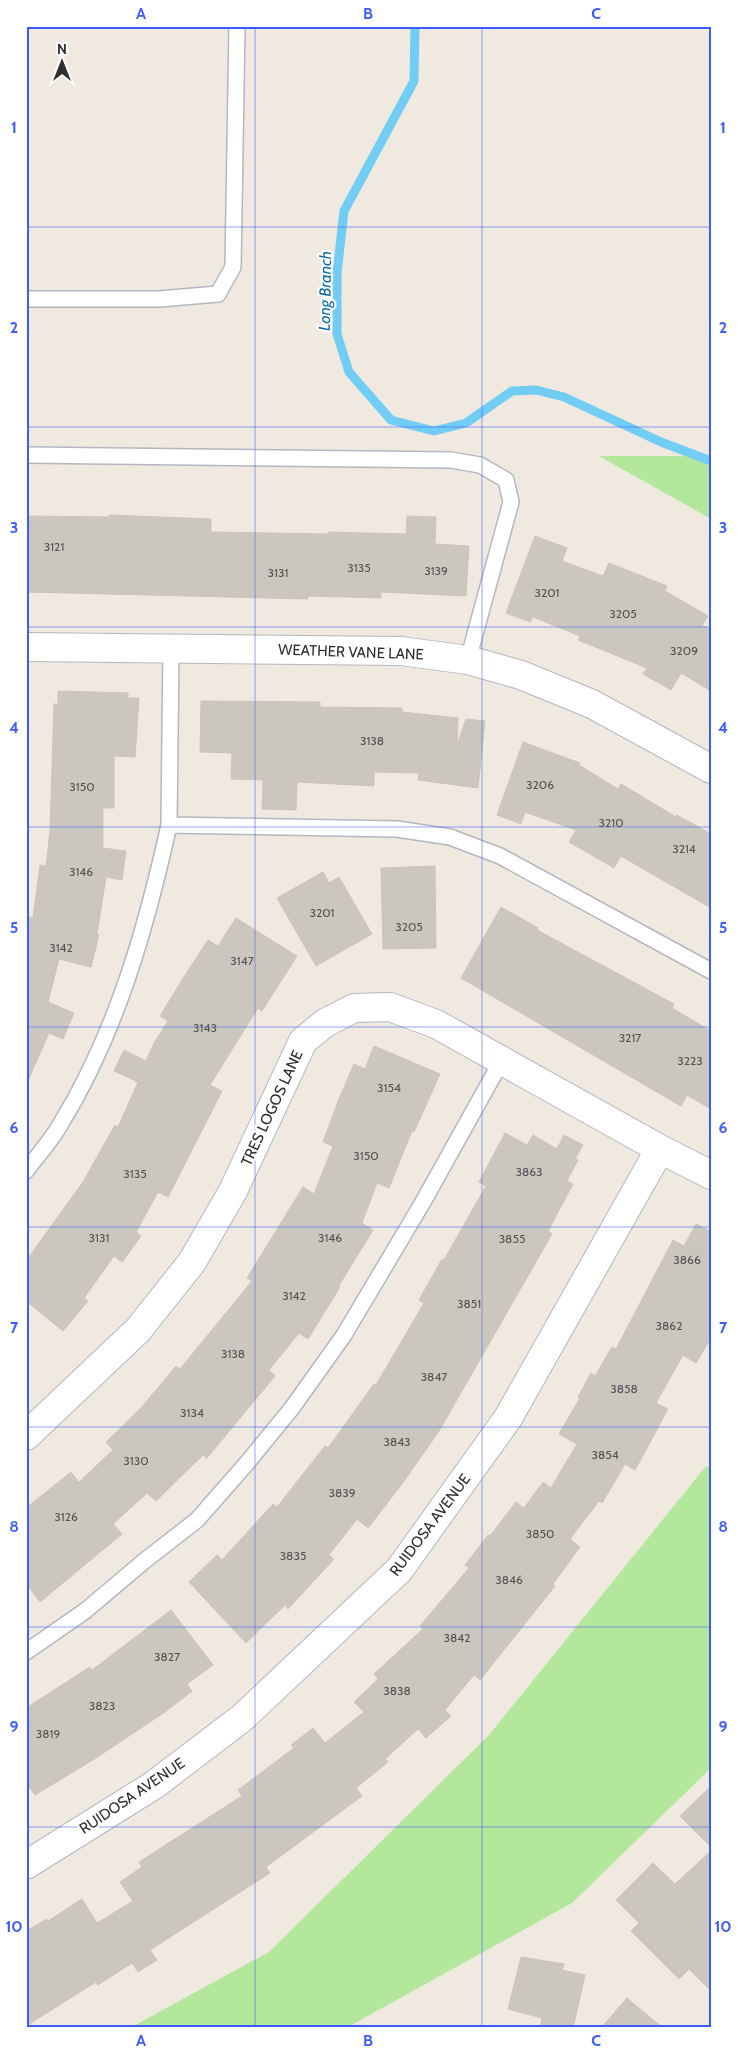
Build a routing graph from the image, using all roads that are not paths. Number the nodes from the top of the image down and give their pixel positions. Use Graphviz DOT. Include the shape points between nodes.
graph roads {
  1 [pos="237,26"];
  2 [pos="26,298"];
  3 [pos="26,455"];
  4 [pos="26,647"];
  5 [pos="171,648"];
  6 [pos="468,660"];
  7 [pos="711,769"];
  8 [pos="169,825"];
  9 [pos="711,971"];
  10 [pos="502,1060"];
  11 [pos="660,1149"];
  12 [pos="26,1171"];
  13 [pos="711,1175"];
  14 [pos="26,1436"];
  15 [pos="26,1652"];
  16 [pos="26,1864"];
  1 -- 2 [label="lane" via="233,267 218,294 160,299"];
  3 -- 6 [label="lane" via="451,460 480,466 506,480 512,502"];
  4 -- 5 [label="street, WEATHER VANE LANE"];
  5 -- 6 [label="street, WEATHER VANE LANE" via="401,651"];
  5 -- 8 [label="lane"];
  6 -- 7 [label="street, WEATHER VANE LANE" via="521,675 592,704"];
  8 -- 9 [label="lane" via="398,829 450,837 500,856"];
  8 -- 12 [label="lane" via="126,984 93,1062 60,1126"];
  10 -- 11 [label="street, TRES LOGOS LANE"];
  10 -- 14 [label="street, TRES LOGOS LANE" via="436,1024 390,1007 354,1008 325,1023 303,1041 232,1191 192,1262 138,1330"];
  10 -- 15 [label="lane" via="344,1335 292,1408 197,1520 85,1611"];
  11 -- 13 [label="street, TRES LOGOS LANE"];
  11 -- 16 [label="street, RUIDOSA AVENUE" via="508,1418 399,1570 242,1718 154,1785"];
}
